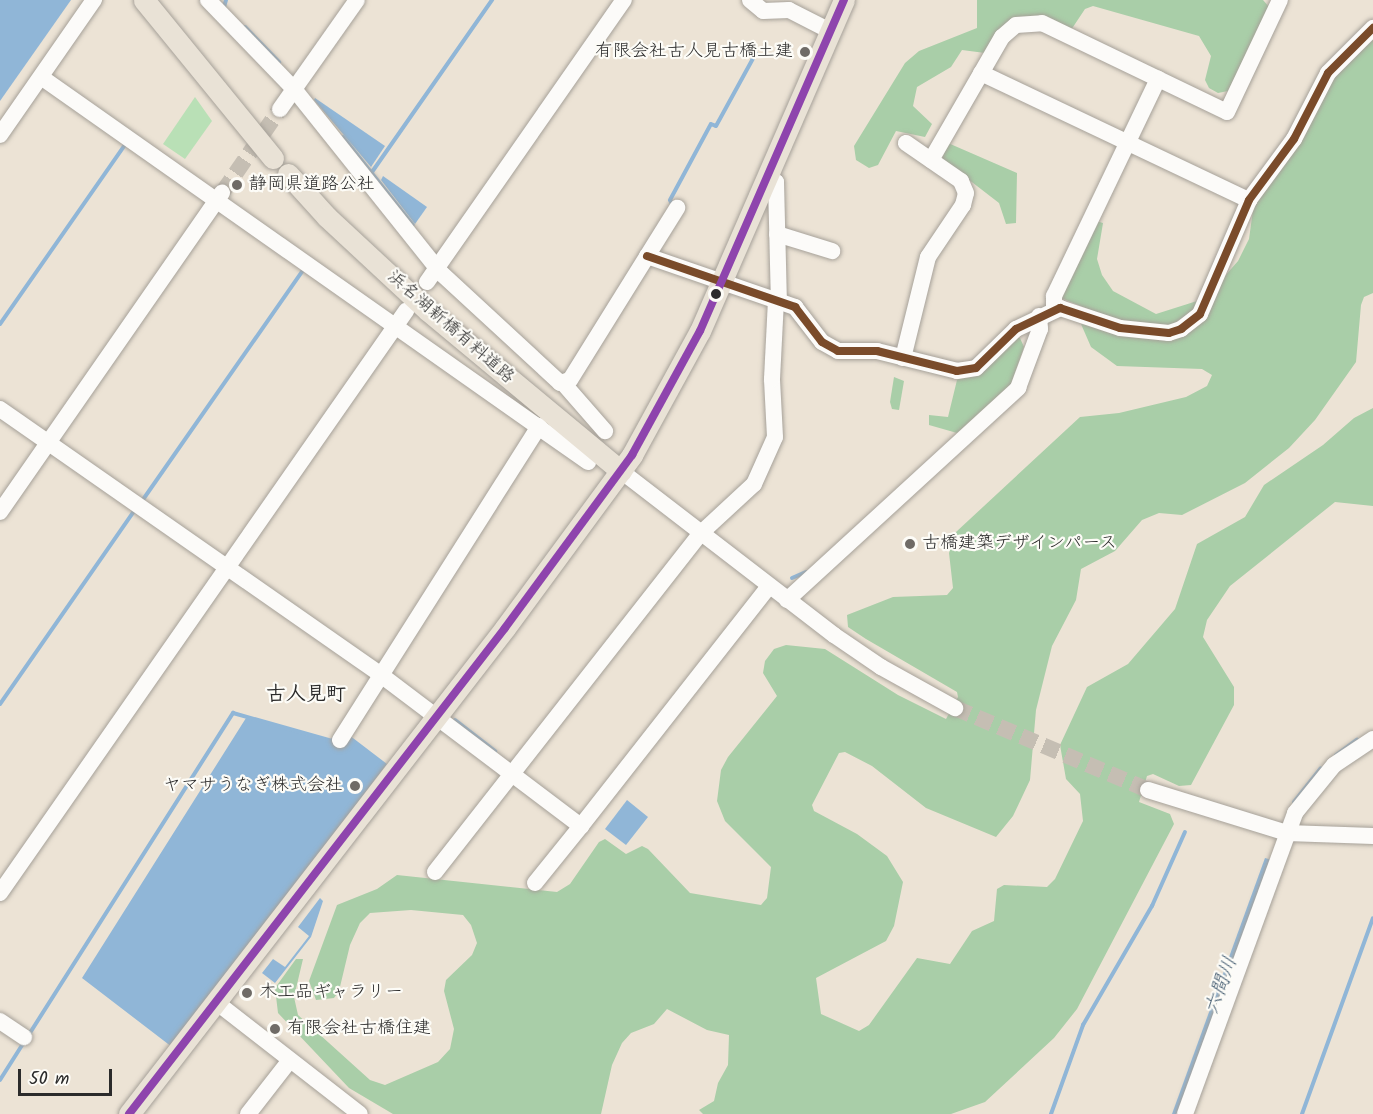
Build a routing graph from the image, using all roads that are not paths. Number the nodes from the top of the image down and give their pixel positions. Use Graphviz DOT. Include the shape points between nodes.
graph roads {
  1 [pos="94,0"];
  2 [pos="144,0"];
  3 [pos="208,0"];
  4 [pos="357,0"];
  5 [pos="624,0"];
  6 [pos="750,0"];
  7 [pos="844,0"];
  8 [pos="1280,0"];
  9 [pos="1373,28"];
  10 [pos="831,31"];
  11 [pos="981,73"];
  12 [pos="41,77"];
  13 [pos="1158,79"];
  14 [pos="294,90"];
  15 [pos="280,110"];
  16 [pos="0,135"];
  17 [pos="1127,142"];
  18 [pos="906,143"];
  19 [pos="273,158"];
  20 [pos="931,160"];
  21 [pos="288,174"];
  22 [pos="767,178"];
  23 [pos="220,197"];
  24 [pos="1249,200"];
  25 [pos="677,208"];
  26 [pos="777,234"];
  27 [pos="832,251"];
  28 [pos="647,256"];
  29 [pos="437,267"];
  30 [pos="427,282"];
  31 [pos="722,284"];
  32 [pos="777,301"];
  33 [pos="1046,313"];
  34 [pos="402,318"];
  35 [pos="903,358"];
  36 [pos="563,383"];
  37 [pos="0,409"];
  38 [pos="539,426"];
  39 [pos="605,431"];
  40 [pos="48,443"];
  41 [pos="588,462"];
  42 [pos="621,471"];
  43 [pos="0,513"];
  44 [pos="701,533"];
  45 [pos="227,568"];
  46 [pos="769,586"];
  47 [pos="787,600"];
  48 [pos="381,675"];
  49 [pos="955,708"];
  50 [pos="438,716"];
  51 [pos="1373,739"];
  52 [pos="340,740"];
  53 [pos="513,773"];
  54 [pos="1148,790"];
  55 [pos="581,826"];
  56 [pos="1287,833"];
  57 [pos="1373,836"];
  58 [pos="435,872"];
  59 [pos="536,883"];
  60 [pos="0,893"];
  61 [pos="216,1002"];
  62 [pos="0,1021"];
  63 [pos="24,1037"];
  64 [pos="290,1060"];
  65 [pos="358,1113"];
  66 [pos="129,1114"];
  67 [pos="248,1114"];
  68 [pos="1185,1114"];
  1 -- 12 [label="street"];
  2 -- 19 [label="main road"];
  3 -- 14 [label="street"];
  4 -- 14 [label="street"];
  5 -- 29 [label="street"];
  6 -- 10 [label="street" via="763,11 789,10"];
  7 -- 10 [label="main road"];
  8 -- 13 [label="street" via="1227,112"];
  9 -- 24 [label="street" via="1328,73 1294,139"];
  10 -- 22 [label="main road"];
  11 -- 13 [label="street" via="1008,30 1033,21"];
  11 -- 17 [label="street"];
  11 -- 20 [label="street"];
  12 -- 16 [label="street"];
  12 -- 23 [label="street"];
  13 -- 17 [label="street"];
  14 -- 15 [label="street"];
  14 -- 29 [label="street"];
  17 -- 24 [label="street"];
  17 -- 33 [label="street"];
  18 -- 20 [label="street"];
  20 -- 35 [label="street" via="961,181 966,199 928,257"];
  21 -- 42 [label="main road, 浜名湖新橋有料道路" via="327,217 427,310"];
  22 -- 26 [label="street" via="776,182"];
  22 -- 31 [label="main road"];
  23 -- 34 [label="street"];
  23 -- 40 [label="street"];
  24 -- 33 [label="street" via="1200,314 1181,329 1138,332 1068,309"];
  25 -- 28 [label="street"];
  26 -- 27 [label="street"];
  26 -- 32 [label="street"];
  28 -- 31 [label="street"];
  28 -- 36 [label="street" via="570,380"];
  29 -- 30 [label="street"];
  29 -- 36 [label="street" via="476,309"];
  31 -- 32 [label="street"];
  31 -- 42 [label="main road" via="679,373"];
  32 -- 35 [label="street" via="801,312 829,348"];
  32 -- 44 [label="street" via="773,445 754,484"];
  33 -- 35 [label="street" via="1011,333 983,362 966,371"];
  33 -- 47 [label="street" via="1018,388"];
  34 -- 38 [label="street"];
  34 -- 45 [label="street"];
  36 -- 39 [label="street"];
  37 -- 40 [label="street"];
  38 -- 41 [label="street"];
  38 -- 48 [label="street"];
  40 -- 43 [label="street"];
  40 -- 45 [label="street"];
  42 -- 44 [label="street"];
  42 -- 50 [label="main road"];
  44 -- 46 [label="street"];
  44 -- 53 [label="street"];
  45 -- 48 [label="street"];
  45 -- 60 [label="street"];
  46 -- 47 [label="street"];
  46 -- 55 [label="street"];
  47 -- 49 [label="street" via="881,667"];
  48 -- 50 [label="street"];
  48 -- 52 [label="street"];
  50 -- 53 [label="street"];
  50 -- 61 [label="main road"];
  51 -- 56 [label="street" via="1346,755 1323,776 1299,807"];
  53 -- 55 [label="street"];
  53 -- 58 [label="street"];
  54 -- 56 [label="street"];
  55 -- 59 [label="street"];
  56 -- 57 [label="street"];
  56 -- 68 [label="street"];
  61 -- 64 [label="street"];
  61 -- 66 [label="main road"];
  62 -- 63 [label="street"];
  64 -- 65 [label="street"];
  64 -- 67 [label="street"];
}
